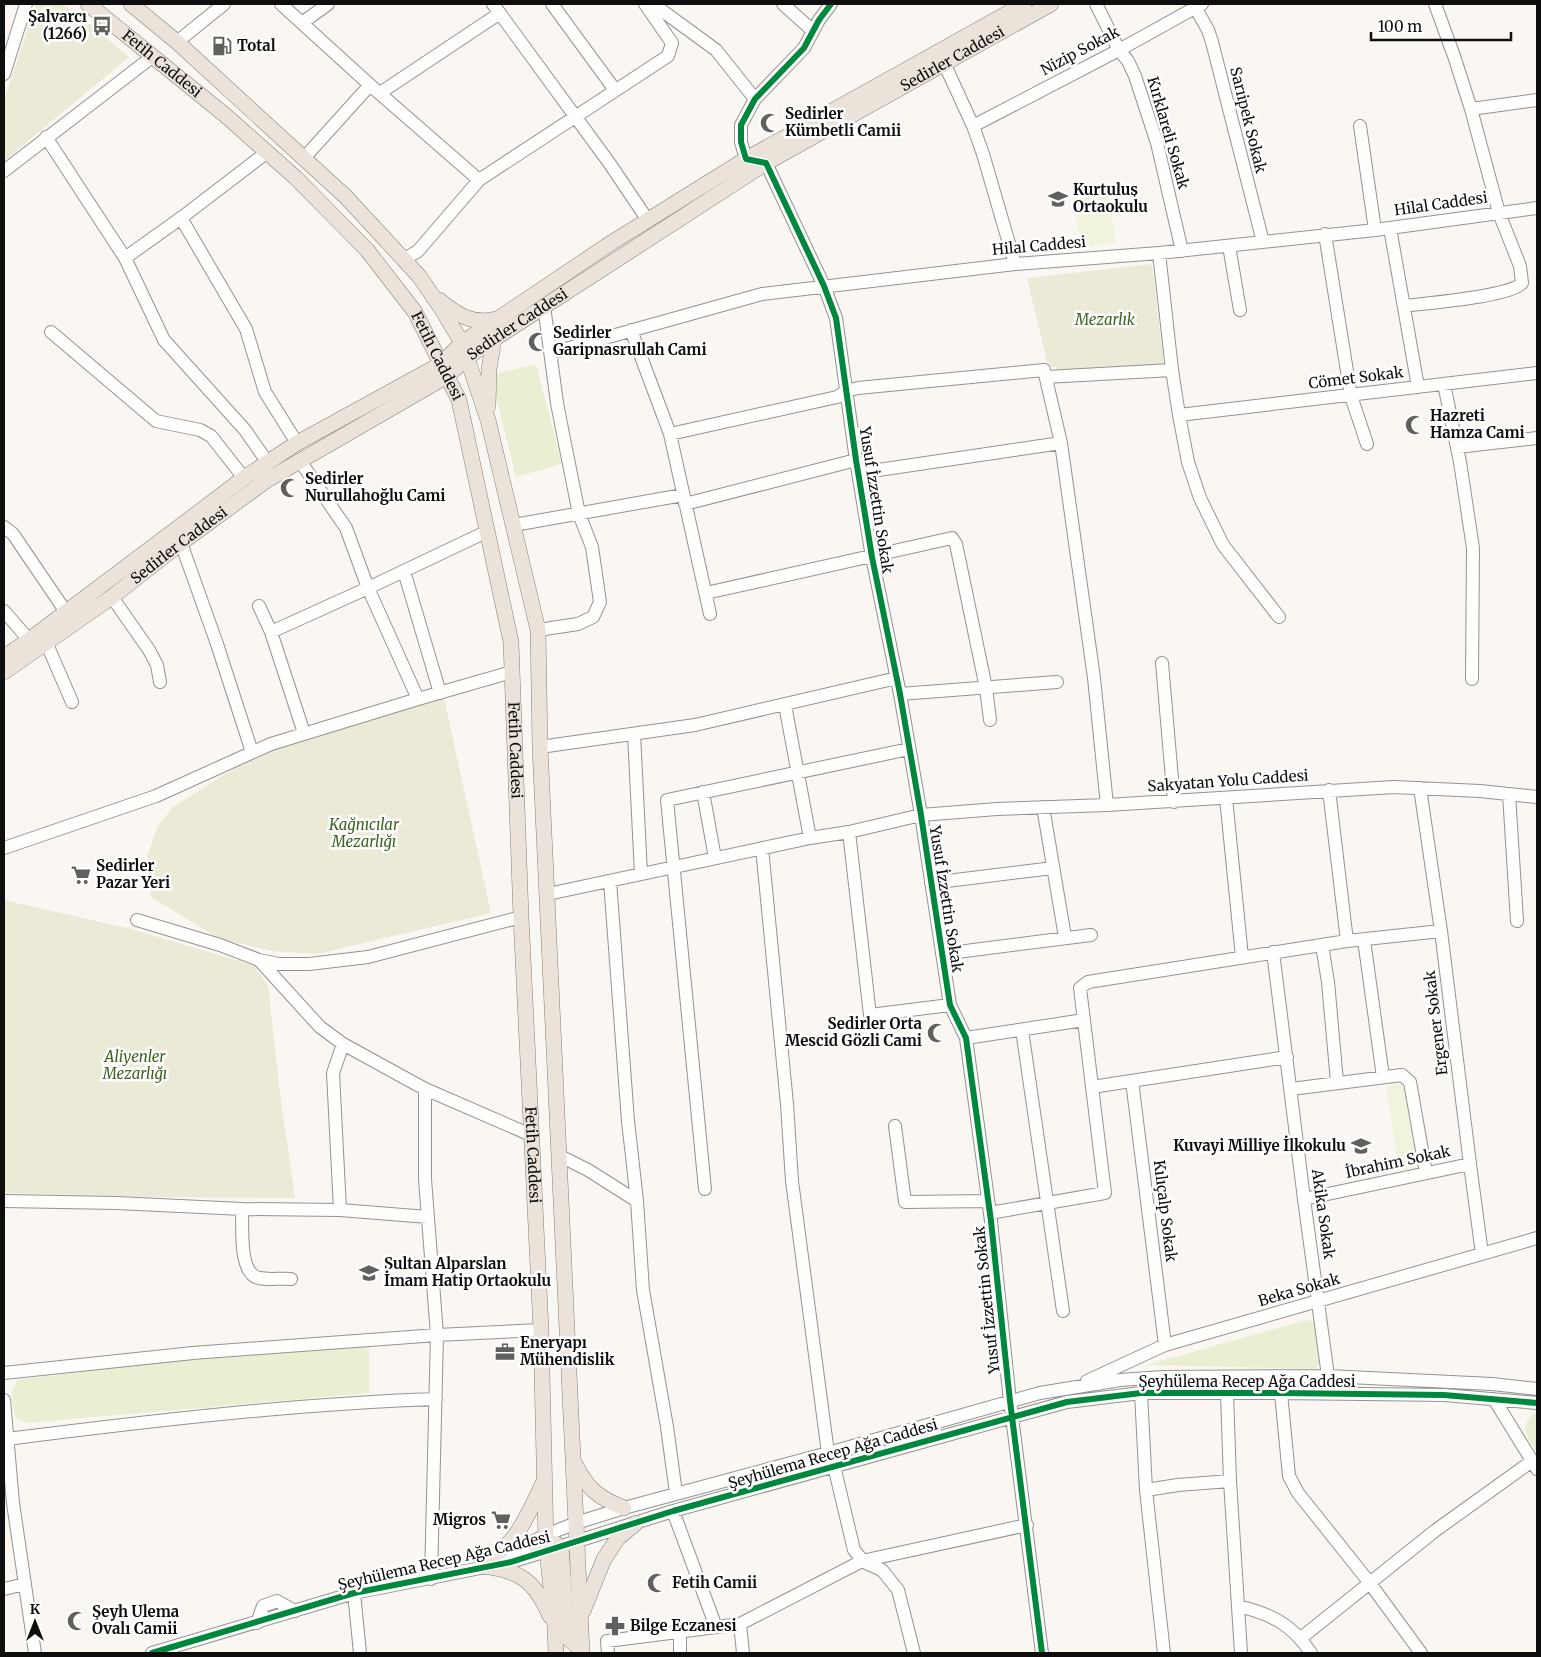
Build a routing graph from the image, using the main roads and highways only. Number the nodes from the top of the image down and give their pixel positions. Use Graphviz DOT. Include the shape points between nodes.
graph roads {
  1 [pos="88,4"];
  2 [pos="131,4"];
  3 [pos="1024,4"];
  4 [pos="1051,4"];
  5 [pos="240,100"];
  6 [pos="225,115"];
  7 [pos="431,294"];
  8 [pos="499,319"];
  9 [pos="494,338"];
  10 [pos="465,350"];
  11 [pos="444,370"];
  12 [pos="488,420"];
  13 [pos="177,537"];
  14 [pos="4,657"];
  15 [pos="4,672"];
  16 [pos="544,1428"];
  17 [pos="573,1460"];
  18 [pos="545,1480"];
  19 [pos="624,1508"];
  20 [pos="636,1523"];
  21 [pos="548,1542"];
  22 [pos="577,1542"];
  23 [pos="580,1619"];
  24 [pos="555,1628"];
  25 [pos="582,1652"];
  26 [pos="556,1653"];
  1 -- 6 [label="main road, Fetih Caddesi"];
  2 -- 5 [label="main road, Fetih Caddesi"];
  3 -- 8 [label="main road, Sedirler Caddesi" via="746,159 647,219"];
  4 -- 9 [label="main road, Sedirler Caddesi" via="766,162"];
  5 -- 6 [label="main road"];
  5 -- 7 [label="main road, Fetih Caddesi" via="346,197 419,276"];
  6 -- 11 [label="main road, Fetih Caddesi" via="296,178 366,250 415,312"];
  7 -- 8 [label="main road" via="466,319 486,322"];
  7 -- 10 [label="main road, Fetih Caddesi"];
  8 -- 10 [label="main road, Sedirler Caddesi"];
  9 -- 10 [label="main road, Sedirler Caddesi"];
  9 -- 12 [label="main road" via="489,369"];
  10 -- 11 [label="main road, Sedirler Caddesi"];
  10 -- 12 [label="main road, Fetih Caddesi"];
  11 -- 13 [label="main road, Sedirler Caddesi"];
  11 -- 13 [label="main road, Sedirler Caddesi" via="297,443 244,478"];
  11 -- 16 [label="main road, Fetih Caddesi" via="459,400 511,642"];
  12 -- 17 [label="main road, Fetih Caddesi" via="538,630 540,747"];
  13 -- 14 [label="main road, Sedirler Caddesi"];
  13 -- 15 [label="main road, Sedirler Caddesi" via="112,598"];
  16 -- 18 [label="main road, Fetih Caddesi"];
  16 -- 21 [label="main road" via="550,1452 554,1522"];
  17 -- 19 [label="main road" via="593,1492"];
  17 -- 22 [label="main road, Fetih Caddesi"];
  18 -- 21 [label="main road, Fetih Caddesi"];
  18 -- 24 [label="main road" via="514,1537 482,1566 520,1575 535,1589"];
  20 -- 23 [label="main road" via="618,1538 604,1559"];
  21 -- 22 [label="main road" via="562,1538"];
  21 -- 24 [label="main road, Fetih Caddesi"];
  21 -- 25 [label="main road" via="568,1638"];
  22 -- 23 [label="main road, Fetih Caddesi"];
  23 -- 25 [label="main road, Fetih Caddesi"];
  24 -- 26 [label="main road, Fetih Caddesi"];
}
